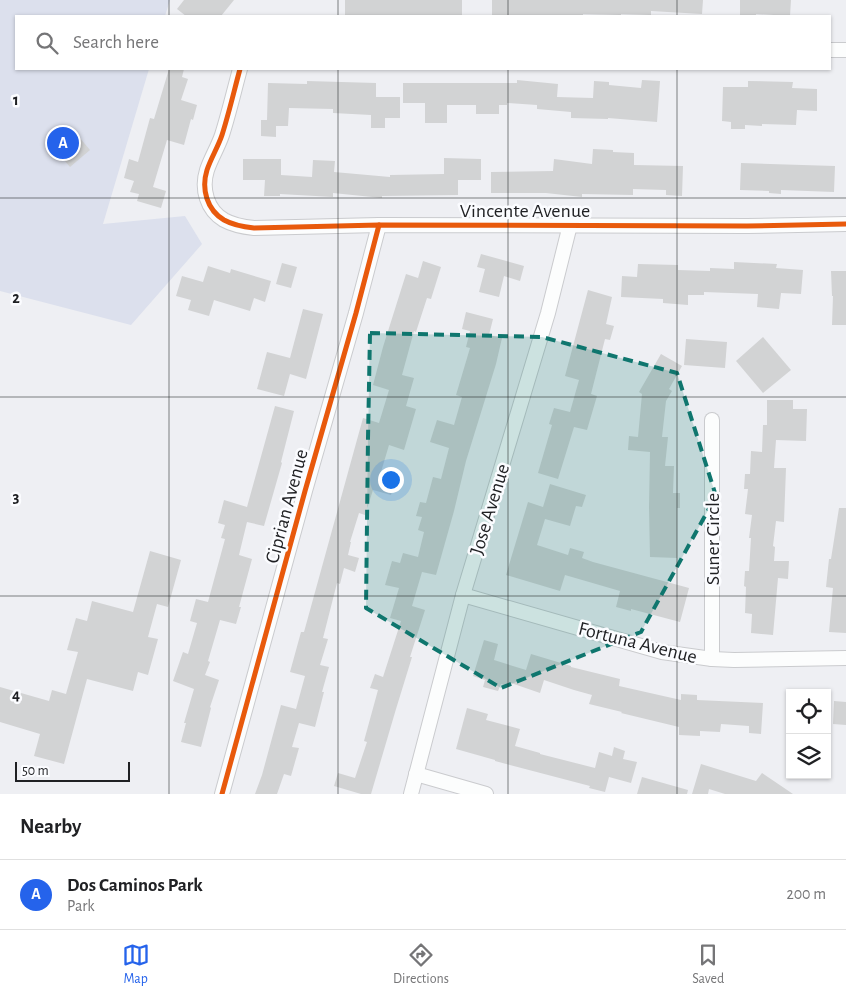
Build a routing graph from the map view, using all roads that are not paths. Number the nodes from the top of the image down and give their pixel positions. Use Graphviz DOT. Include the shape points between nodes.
graph roads {
  1 [pos="831,50"];
  2 [pos="846,50"];
  3 [pos="240,70"];
  4 [pos="846,224"];
  5 [pos="570,225"];
  6 [pos="380,226"];
  7 [pos="712,420"];
  8 [pos="463,595"];
  9 [pos="846,658"];
  10 [pos="712,659"];
  11 [pos="416,774"];
  12 [pos="222,794"];
  13 [pos="411,794"];
  14 [pos="486,794"];
  1 -- 2 [label="street"];
  3 -- 6 [label="street, Vincente Avenue" via="222,137 204,183 210,207 219,217 241,227"];
  4 -- 5 [label="street, Vincente Avenue"];
  5 -- 6 [label="street, Vincente Avenue"];
  5 -- 8 [label="street, Jose Avenue" via="548,313"];
  6 -- 12 [label="street, Ciprian Avenue"];
  7 -- 10 [label="street, Suner Circle"];
  8 -- 10 [label="street, Fortuna Avenue" via="662,652"];
  8 -- 11 [label="street, Jose Avenue"];
  9 -- 10 [label="street, Fortuna Avenue"];
  11 -- 13 [label="street, Jose Avenue"];
  11 -- 14 [label="street"];
}
